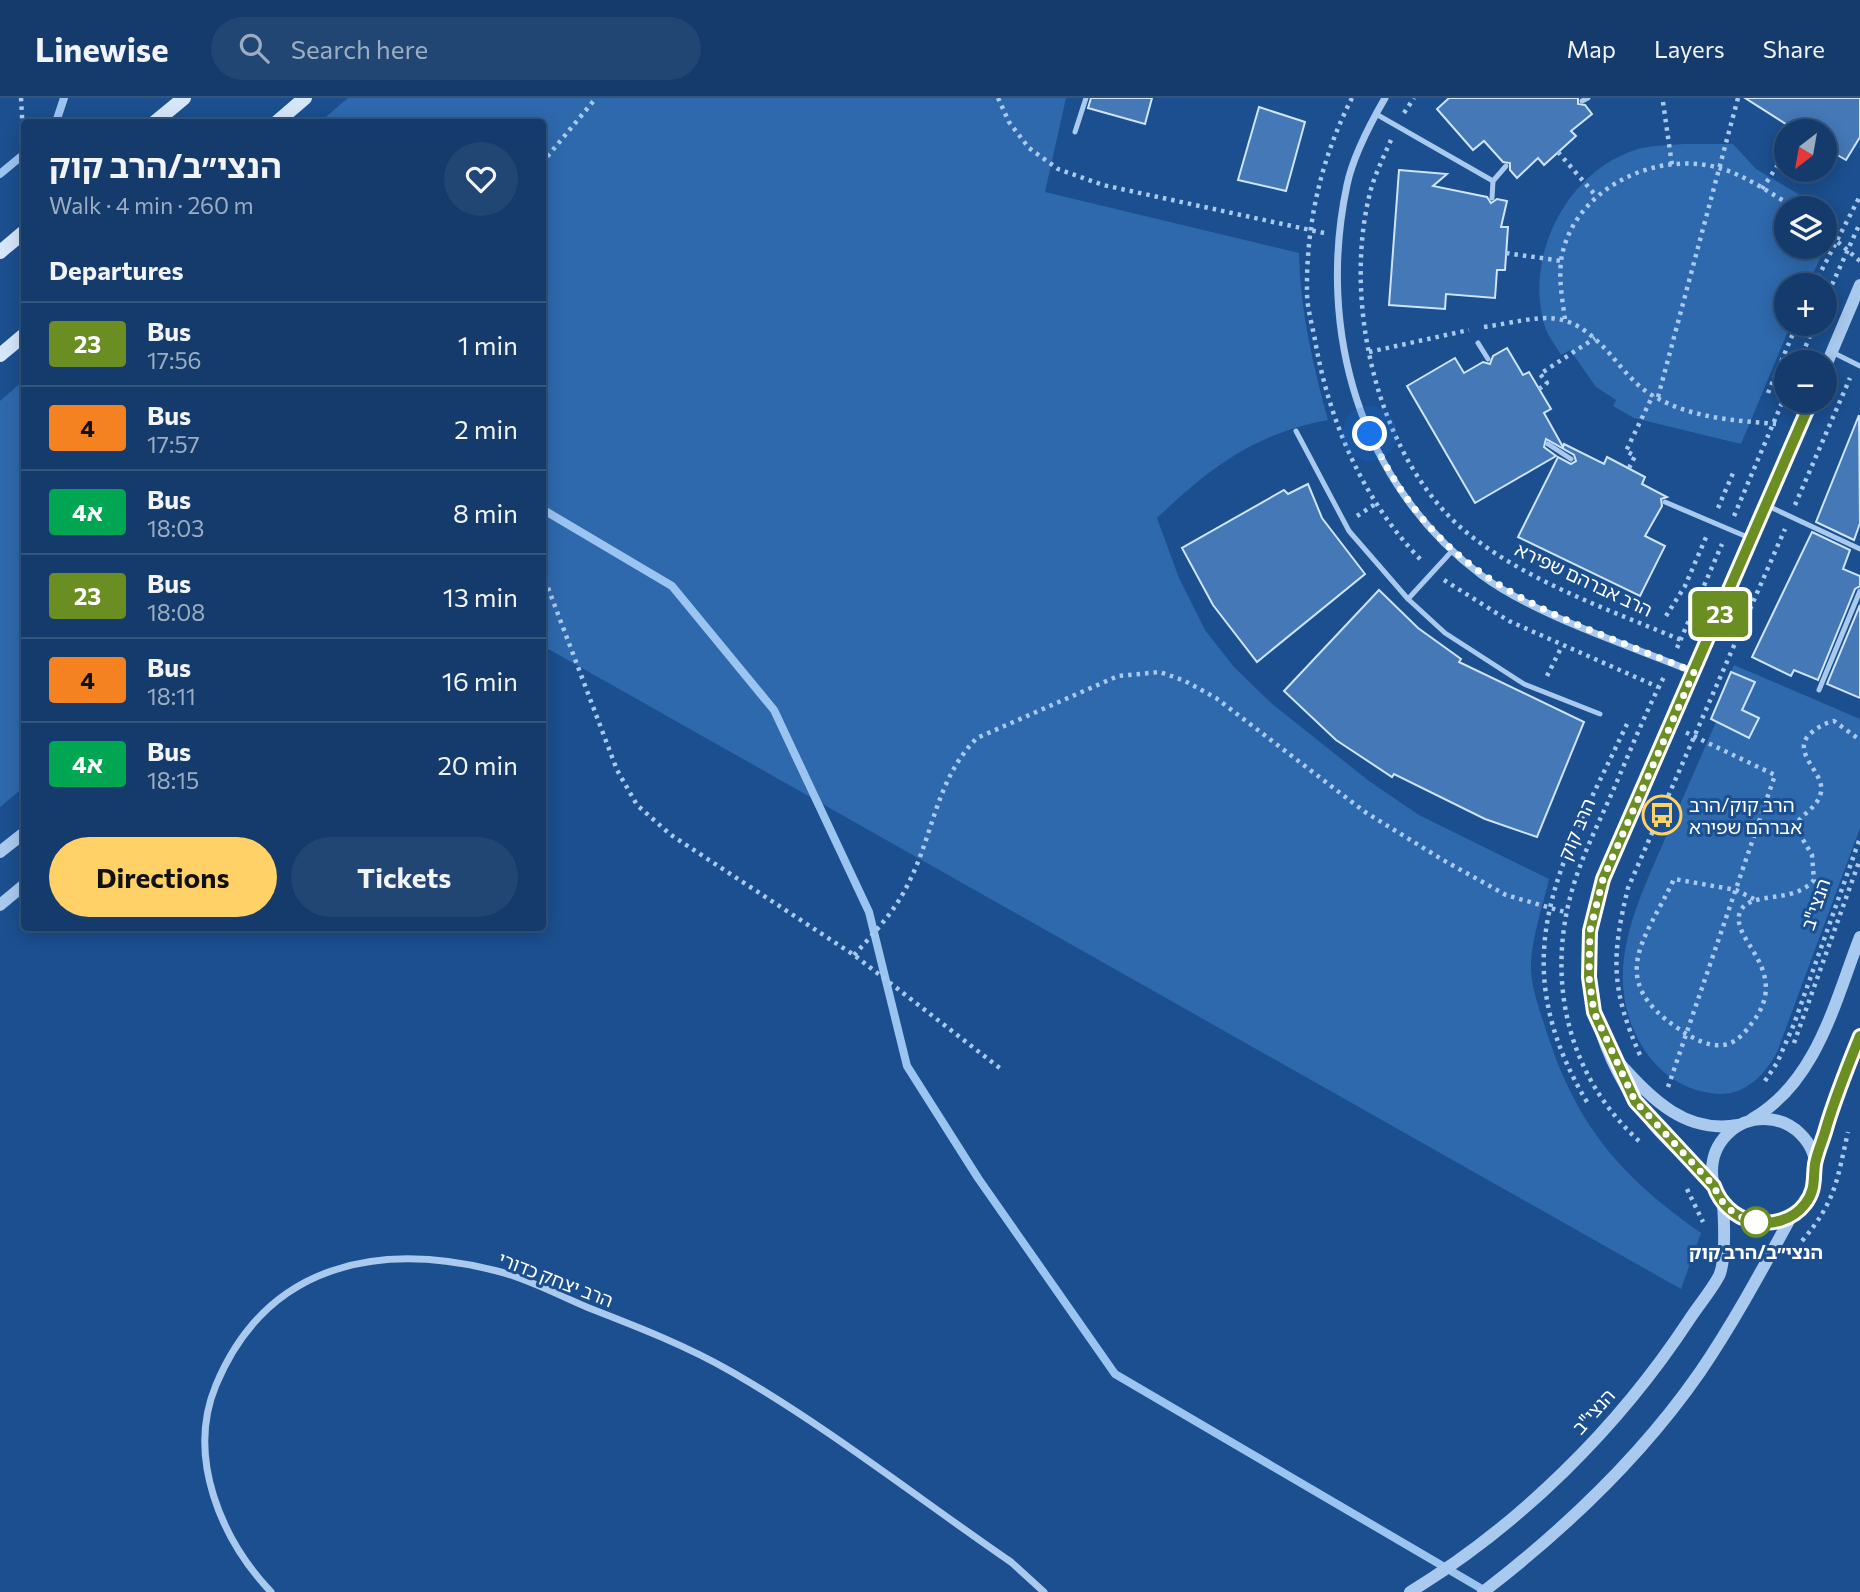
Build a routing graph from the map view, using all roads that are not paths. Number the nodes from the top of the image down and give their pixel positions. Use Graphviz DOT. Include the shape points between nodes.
graph roads {
  1 [pos="184,98"];
  2 [pos="305,98"];
  3 [pos="1086,98"];
  4 [pos="1385,98"];
  5 [pos="1376,114"];
  6 [pos="159,119"];
  7 [pos="280,119"];
  8 [pos="1076,132"];
  9 [pos="1507,166"];
  10 [pos="1493,181"];
  11 [pos="1492,198"];
  12 [pos="21,234"];
  13 [pos="0,252"];
  14 [pos="1860,285"];
  15 [pos="21,338"];
  16 [pos="1478,343"];
  17 [pos="1833,350"];
  18 [pos="1837,354"];
  19 [pos="0,355"];
  20 [pos="1488,359"];
  21 [pos="1858,365"];
  22 [pos="1806,413"];
  23 [pos="1296,431"];
  24 [pos="1548,444"];
  25 [pos="1571,459"];
  26 [pos="1665,502"];
  27 [pos="1766,505"];
  28 [pos="1752,539"];
  29 [pos="1860,549"];
  30 [pos="1452,551"];
  31 [pos="1860,591"];
  32 [pos="1408,599"];
  33 [pos="1694,672"];
  34 [pos="1819,690"];
  35 [pos="1600,714"];
  36 [pos="21,835"];
  37 [pos="0,852"];
  38 [pos="21,888"];
  39 [pos="0,905"];
  40 [pos="1860,937"];
  41 [pos="1860,1036"];
  42 [pos="1611,1054"];
  43 [pos="1744,1123"];
  44 [pos="1815,1164"];
  45 [pos="1714,1186"];
  46 [pos="1723,1203"];
  47 [pos="1792,1215"];
  48 [pos="271,1592"];
  49 [pos="1044,1592"];
  50 [pos="1410,1592"];
  51 [pos="1483,1592"];
  1 -- 6 [label="main road"];
  2 -- 7 [label="main road"];
  3 -- 8 [label="lane"];
  4 -- 5 [label="street"];
  5 -- 10 [label="lane"];
  5 -- 30 [label="street" via="1347,183 1339,236 1335,293 1345,356 1359,410 1381,458 1406,500"];
  9 -- 10 [label="lane"];
  10 -- 11 [label="lane"];
  12 -- 13 [label="main road"];
  14 -- 17 [label="street"];
  15 -- 19 [label="main road"];
  16 -- 20 [label="lane"];
  18 -- 21 [label="lane"];
  22 -- 27 [label="street"];
  23 -- 32 [label="lane" via="1349,531"];
  24 -- 25 [label="lane"];
  26 -- 28 [label="lane"];
  27 -- 28 [label="street"];
  27 -- 29 [label="lane"];
  28 -- 33 [label="street"];
  30 -- 32 [label="lane"];
  30 -- 33 [label="street" via="1483,577 1520,598"];
  31 -- 34 [label="lane"];
  32 -- 35 [label="lane" via="1482,659 1524,684"];
  33 -- 42 [label="street" via="1603,879 1590,931 1594,1012"];
  36 -- 37 [label="street"];
  38 -- 39 [label="street"];
  40 -- 43 [label="street" via="1801,1074 1771,1107"];
  41 -- 44 [label="street"];
  42 -- 43 [label="street" via="1653,1100 1678,1116 1702,1125"];
  42 -- 45 [label="street" via="1635,1101"];
  43 -- 44 [label="street" via="1769,1119 1792,1126 1809,1143"];
  43 -- 45 [label="street" via="1725,1137 1716,1151"];
  44 -- 47 [label="street" via="1813,1191"];
  45 -- 46 [label="street"];
  46 -- 47 [label="street" via="1745,1219 1761,1223"];
  46 -- 50 [label="street, הנצי\"ב" via="1720,1275 1645,1380 1575,1460 1536,1496"];
  47 -- 51 [label="street" via="1729,1328 1667,1416 1585,1506"];
  48 -- 49 [label="street, הרב יצחק כדורי" via="248,1567 217,1510 205,1454 210,1399 230,1351 264,1310 310,1279 365,1261 429,1258 500,1272 709,1359 788,1407 1011,1562"];
}
